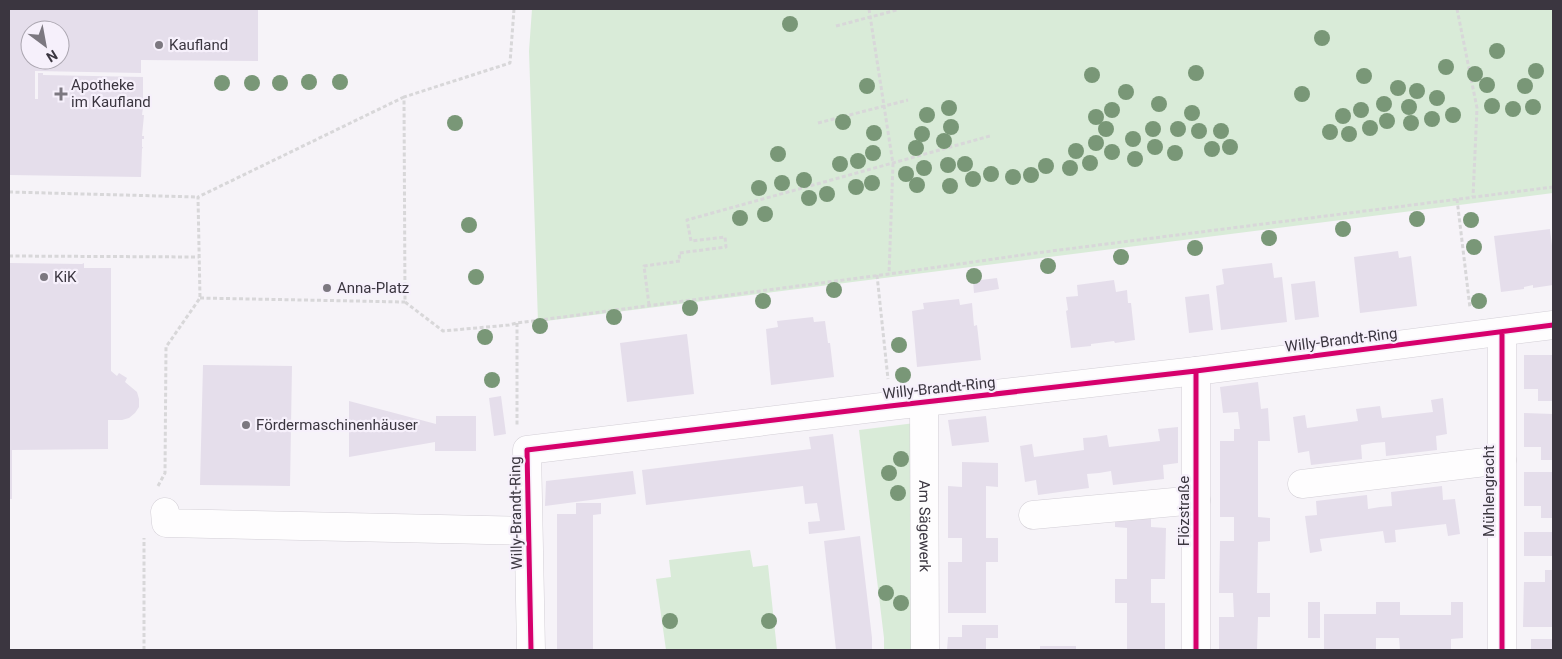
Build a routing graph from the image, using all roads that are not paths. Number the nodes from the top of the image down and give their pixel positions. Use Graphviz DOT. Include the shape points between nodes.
graph roads {
  1 [pos="1553,325"];
  2 [pos="1502,332"];
  3 [pos="1196,371"];
  4 [pos="924,402"];
  5 [pos="1502,460"];
  6 [pos="1302,484"];
  7 [pos="161,500"];
  8 [pos="1196,500"];
  9 [pos="1033,515"];
  10 [pos="528,531"];
  11 [pos="531,650"];
  12 [pos="925,650"];
  13 [pos="1196,650"];
  14 [pos="1502,650"];
  1 -- 2 [label="street, Willy-Brandt-Ring"];
  2 -- 3 [label="street, Willy-Brandt-Ring"];
  2 -- 5 [label="street, Mühlengracht"];
  3 -- 4 [label="street, Willy-Brandt-Ring"];
  3 -- 8 [label="street, Flözstraße"];
  4 -- 10 [label="street, Willy-Brandt-Ring" via="527,450"];
  4 -- 12 [label="street, Am Sägewerk"];
  5 -- 6 [label="street, Mühlengracht"];
  5 -- 14 [label="street, Mühlengracht"];
  7 -- 10 [label="street, Willy-Brandt-Ring" via="166,523"];
  8 -- 9 [label="street, Flözstraße"];
  8 -- 13 [label="street, Flözstraße"];
  10 -- 11 [label="street, Willy-Brandt-Ring"];
}
